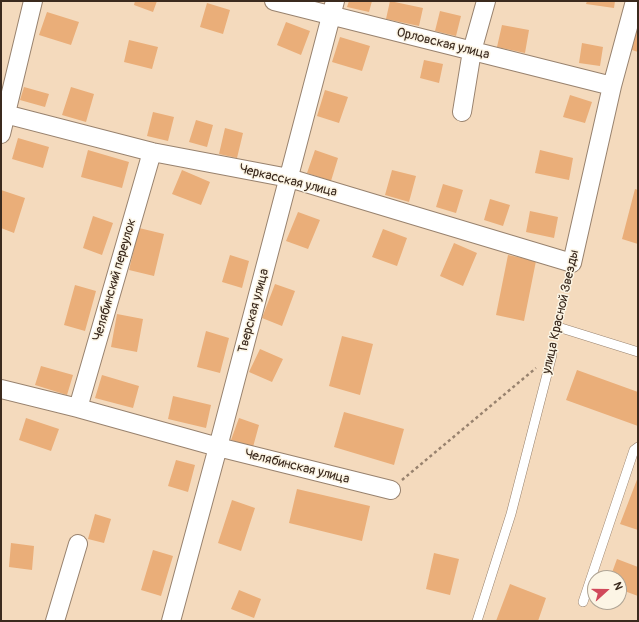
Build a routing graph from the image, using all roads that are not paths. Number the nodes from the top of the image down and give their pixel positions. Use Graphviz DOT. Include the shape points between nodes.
graph roads {
  1 [pos="34,1"];
  2 [pos="274,1"];
  3 [pos="486,1"];
  4 [pos="635,1"];
  5 [pos="333,8"];
  6 [pos="472,51"];
  7 [pos="612,86"];
  8 [pos="462,112"];
  9 [pos="4,114"];
  10 [pos="1,134"];
  11 [pos="152,152"];
  12 [pos="289,178"];
  13 [pos="572,263"];
  14 [pos="558,327"];
  15 [pos="638,352"];
  16 [pos="552,355"];
  17 [pos="1,389"];
  18 [pos="78,408"];
  19 [pos="218,447"];
  20 [pos="638,447"];
  21 [pos="391,490"];
  22 [pos="78,544"];
  23 [pos="583,602"];
  24 [pos="56,621"];
  25 [pos="171,621"];
  26 [pos="477,621"];
  1 -- 9 [label="street"];
  2 -- 5 [label="street, Орловская улица"];
  3 -- 6 [label="street"];
  4 -- 7 [label="street, улица Красной Звезды"];
  5 -- 6 [label="street, Орловская улица"];
  5 -- 12 [label="street, Тверская улица"];
  6 -- 7 [label="street, Орловская улица"];
  6 -- 8 [label="street"];
  7 -- 13 [label="street, улица Красной Звезды"];
  9 -- 10 [label="street"];
  9 -- 11 [label="street, Черкасская улица"];
  11 -- 12 [label="street, Черкасская улица"];
  11 -- 18 [label="street, Челябинский переулок"];
  12 -- 13 [label="street, Черкасская улица"];
  12 -- 19 [label="street, Тверская улица"];
  14 -- 15 [label="lane"];
  16 -- 26 [label="lane, улица Красной Звезды" via="511,514"];
  17 -- 18 [label="street, Челябинская улица"];
  18 -- 19 [label="street, Челябинская улица"];
  19 -- 21 [label="street, Челябинская улица"];
  19 -- 25 [label="street, Тверская улица"];
  20 -- 23 [label="lane" via="634,450"];
  22 -- 24 [label="street"];
}
